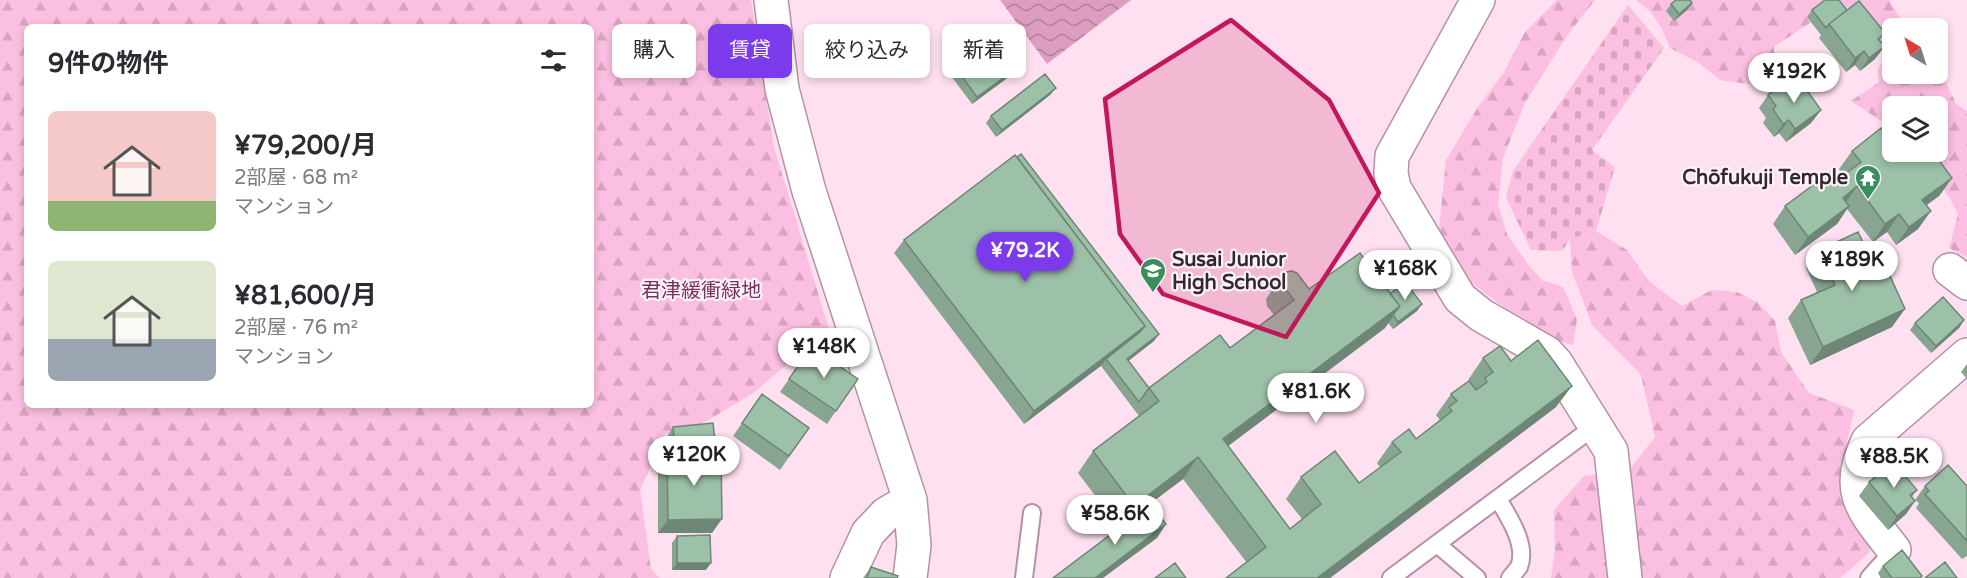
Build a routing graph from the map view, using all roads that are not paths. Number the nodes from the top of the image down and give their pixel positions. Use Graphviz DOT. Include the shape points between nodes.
graph roads {
  1 [pos="771,0"];
  2 [pos="1478,0"];
  3 [pos="1967,355"];
  4 [pos="1595,426"];
  5 [pos="1498,499"];
  6 [pos="910,501"];
  7 [pos="1032,513"];
  8 [pos="1437,544"];
  9 [pos="1893,550"];
  10 [pos="847,578"];
  11 [pos="910,578"];
  12 [pos="1023,578"];
  13 [pos="1391,578"];
  14 [pos="1478,578"];
  15 [pos="1510,578"];
  16 [pos="1624,578"];
  17 [pos="1869,578"];
  1 -- 6 [label="street" via="782,89 809,191"];
  2 -- 4 [label="street" via="1392,156 1394,188 1460,298 1481,315 1547,352"];
  3 -- 9 [label="street" via="1868,441 1861,455 1856,490 1859,501"];
  4 -- 5 [label="lane"];
  4 -- 16 [label="street" via="1611,451"];
  5 -- 8 [label="lane"];
  5 -- 15 [label="lane" via="1518,537 1519,567"];
  6 -- 10 [label="street" via="886,514 868,533"];
  6 -- 11 [label="street" via="914,544"];
  7 -- 12 [label="lane"];
  8 -- 13 [label="lane"];
  8 -- 14 [label="lane"];
  9 -- 17 [label="lane"];
}
